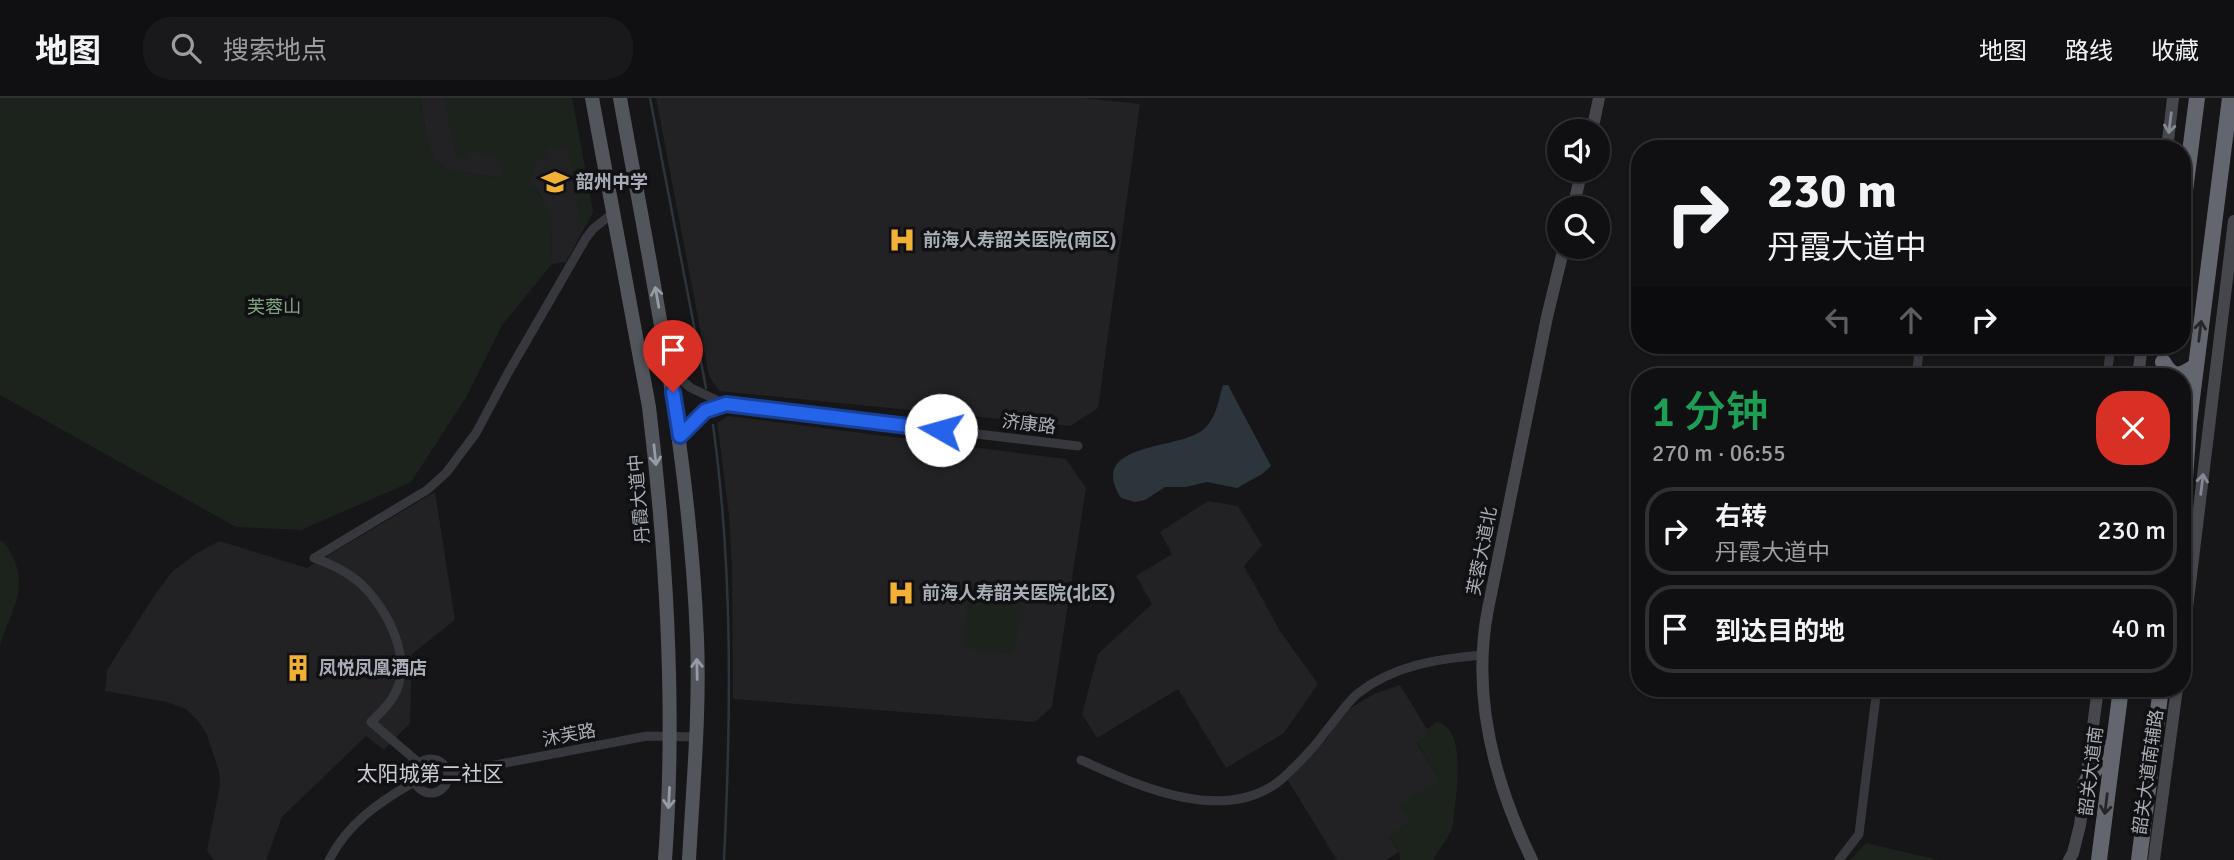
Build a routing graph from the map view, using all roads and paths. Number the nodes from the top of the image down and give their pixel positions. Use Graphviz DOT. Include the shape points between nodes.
graph roads {
  1 [pos="592,98"];
  2 [pos="620,98"];
  3 [pos="1599,98"];
  4 [pos="2173,98"];
  5 [pos="2197,98"];
  6 [pos="2230,98"];
  7 [pos="1595,119"];
  8 [pos="2168,140"];
  9 [pos="2191,144"];
  10 [pos="614,213"];
  11 [pos="2234,221"];
  12 [pos="1561,259"];
  13 [pos="2196,366"];
  14 [pos="2191,369"];
  15 [pos="670,370"];
  16 [pos="2191,392"];
  17 [pos="726,404"];
  18 [pos="680,436"];
  19 [pos="1078,446"];
  20 [pos="2191,575"];
  21 [pos="1482,655"];
  22 [pos="1876,697"];
  23 [pos="2097,697"];
  24 [pos="2120,697"];
  25 [pos="2160,697"];
  26 [pos="2176,697"];
  27 [pos="670,736"];
  28 [pos="696,737"];
  29 [pos="2114,743"];
  30 [pos="1081,760"];
  31 [pos="419,763"];
  32 [pos="448,774"];
  33 [pos="414,782"];
  34 [pos="2085,784"];
  35 [pos="329,860"];
  36 [pos="665,860"];
  37 [pos="689,860"];
  38 [pos="1532,860"];
  39 [pos="1839,860"];
  40 [pos="2069,860"];
  41 [pos="2099,860"];
  42 [pos="2139,860"];
  43 [pos="2154,860"];
  1 -- 10 [label="main road, 丹霞大道中"];
  15 -- 2 [label="main road, one-way"];
  3 -- 7 [label="street"];
  4 -- 8 [label="street, one-way"];
  5 -- 9 [label="highway"];
  13 -- 6 [label="highway, one-way"];
  10 -- 27 [label="main road, 丹霞大道中, one-way" via="655,455 669,640"];
  10 -- 31 [label="street" via="589,233 476,433 446,473 427,490 314,558 362,584 380,605 400,653 400,673 393,699 371,722"];
  20 -- 11 [label="street, one-way"];
  12 -- 21 [label="street, 芙蓉大道北"];
  13 -- 14 [label="highway"];
  13 -- 16 [label="highway"];
  15 -- 17 [label="street, 济康路" via="691,388"];
  15 -- 18 [label="main road"];
  17 -- 18 [label="street" via="705,411"];
  17 -- 19 [label="street, 济康路"];
  28 -- 18 [label="main road, one-way" via="697,637"];
  21 -- 30 [label="street" via="1427,661 1377,681 1343,709 1283,777 1247,797 1198,799 1152,790"];
  21 -- 38 [label="street, 芙蓉大道北" via="1484,709 1493,757"];
  22 -- 39 [label="street" via="1859,834"];
  23 -- 34 [label="street"];
  24 -- 29 [label="highway, 韶关大道南"];
  25 -- 42 [label="highway"];
  26 -- 43 [label="street, 韶关大道南辅路"];
  27 -- 28 [label="street, 沐芙路"];
  27 -- 32 [label="street, 沐芙路" via="647,736"];
  27 -- 36 [label="main road, 丹霞大道中, one-way"];
  28 -- 37 [label="main road"];
  29 -- 34 [label="highway"];
  29 -- 41 [label="highway, 韶关大道南, one-way"];
  31 -- 32 [label="street" via="429,758 440,761"];
  31 -- 33 [label="street"];
  32 -- 33 [label="street" via="442,789 432,793"];
  33 -- 35 [label="street" via="351,826"];
  34 -- 40 [label="street" via="2077,842"];
}
